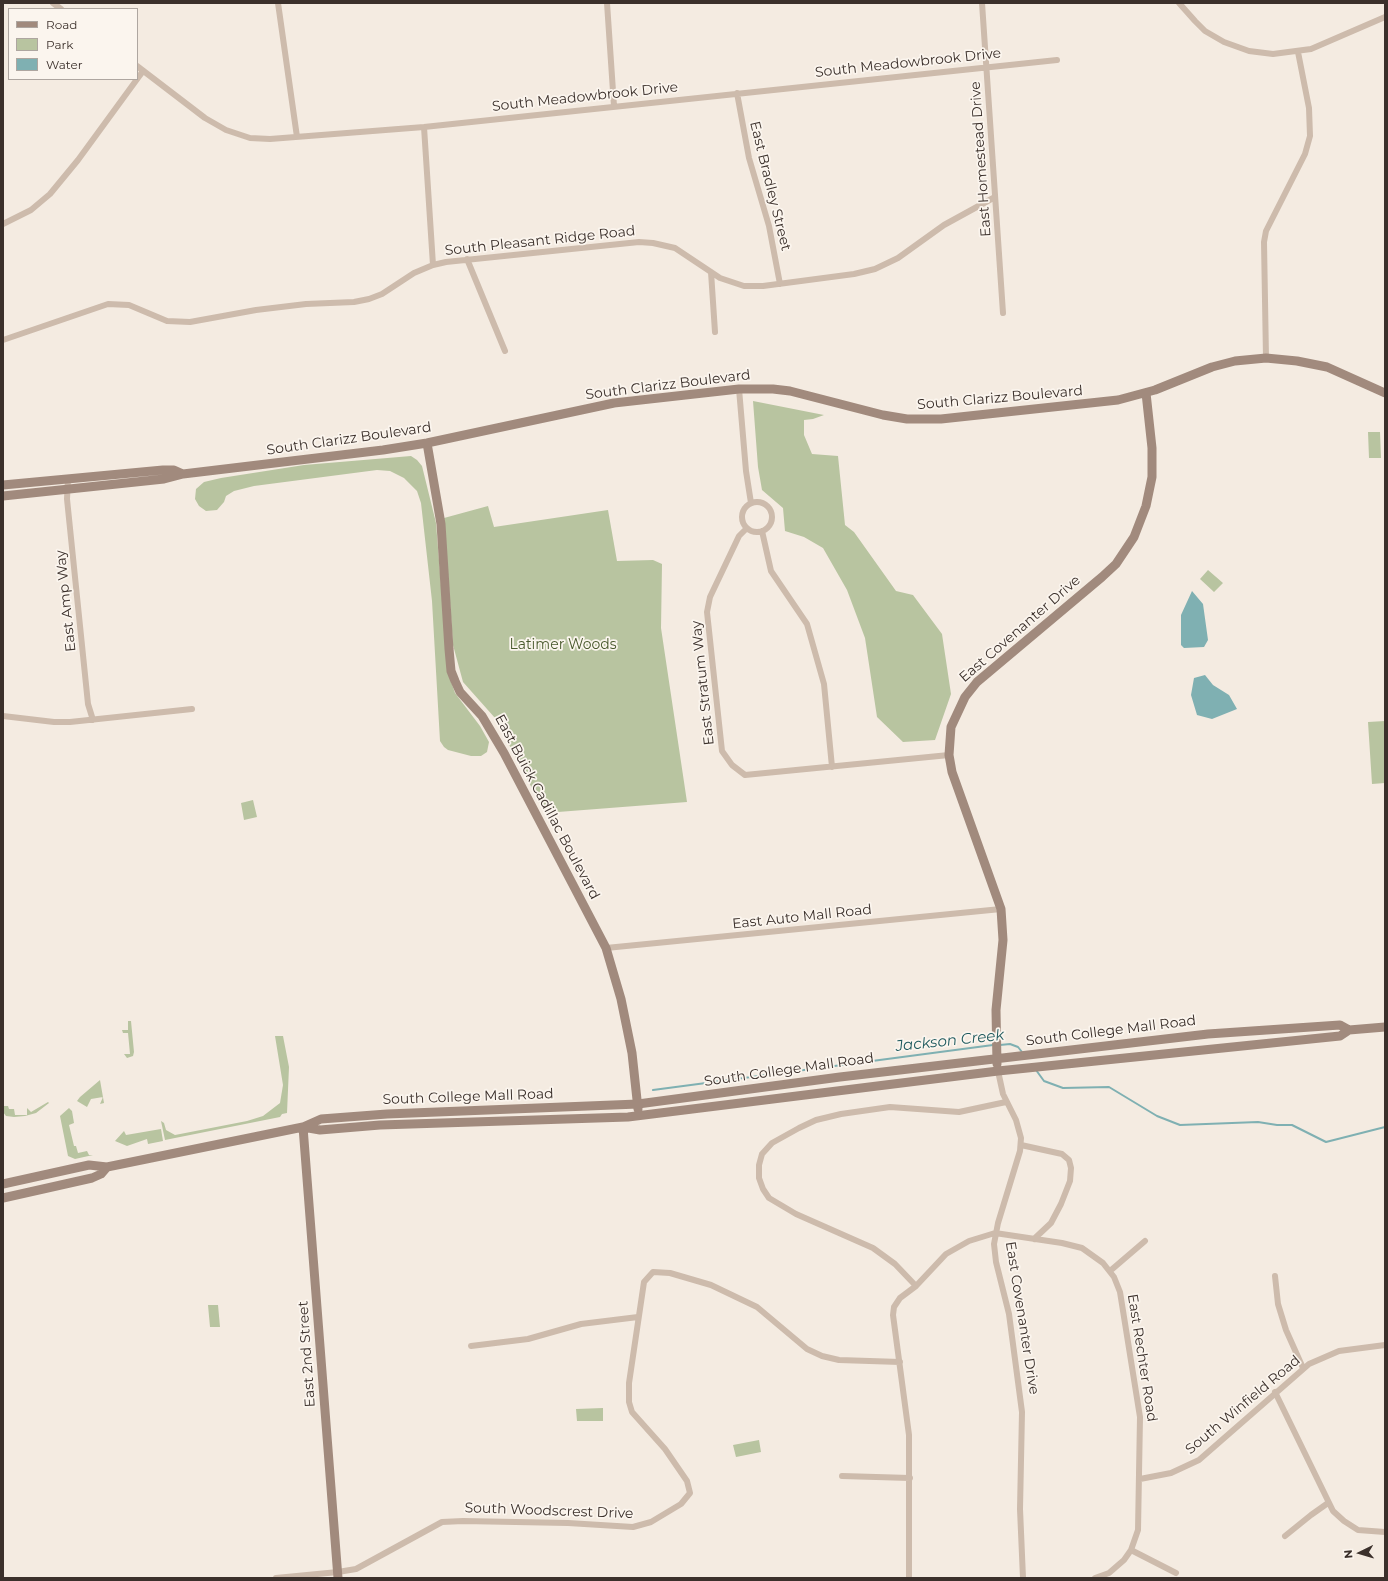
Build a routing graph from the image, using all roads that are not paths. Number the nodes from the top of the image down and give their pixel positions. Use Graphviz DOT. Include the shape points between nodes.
graph roads {
  1 [pos="278,3"];
  2 [pos="607,3"];
  3 [pos="982,3"];
  4 [pos="1179,3"];
  5 [pos="1385,17"];
  6 [pos="1298,52"];
  7 [pos="1057,60"];
  8 [pos="138,67"];
  9 [pos="986,67"];
  10 [pos="143,71"];
  11 [pos="138,78"];
  12 [pos="136,80"];
  13 [pos="737,93"];
  14 [pos="614,106"];
  15 [pos="424,126"];
  16 [pos="297,137"];
  17 [pos="995,197"];
  18 [pos="3,224"];
  19 [pos="467,259"];
  20 [pos="433,265"];
  21 [pos="711,272"];
  22 [pos="780,284"];
  23 [pos="1003,313"];
  24 [pos="715,332"];
  25 [pos="3,340"];
  26 [pos="505,351"];
  27 [pos="1266,358"];
  28 [pos="739,389"];
  29 [pos="1146,393"];
  30 [pos="1385,393"];
  31 [pos="426,443"];
  32 [pos="183,474"];
  33 [pos="68,478"];
  34 [pos="3,484"];
  35 [pos="67,490"];
  36 [pos="3,496"];
  37 [pos="751,503"];
  38 [pos="747,528"];
  39 [pos="762,531"];
  40 [pos="192,709"];
  41 [pos="3,716"];
  42 [pos="93,720"];
  43 [pos="949,755"];
  44 [pos="832,767"];
  45 [pos="1001,909"];
  46 [pos="606,948"];
  47 [pos="1385,1027"];
  48 [pos="1350,1030"];
  49 [pos="1208,1034"];
  50 [pos="1210,1048"];
  51 [pos="996,1055"];
  52 [pos="998,1071"];
  53 [pos="840,1077"];
  54 [pos="841,1091"];
  55 [pos="1006,1102"];
  56 [pos="638,1104"];
  57 [pos="398,1113"];
  58 [pos="365,1115"];
  59 [pos="347,1116"];
  60 [pos="638,1116"];
  61 [pos="395,1125"];
  62 [pos="365,1126"];
  63 [pos="303,1127"];
  64 [pos="344,1128"];
  65 [pos="1021,1145"];
  66 [pos="107,1167"];
  67 [pos="3,1184"];
  68 [pos="3,1198"];
  69 [pos="995,1233"];
  70 [pos="1034,1239"];
  71 [pos="1145,1241"];
  72 [pos="1110,1271"];
  73 [pos="1276,1276"];
  74 [pos="916,1286"];
  75 [pos="638,1317"];
  76 [pos="1385,1345"];
  77 [pos="471,1346"];
  78 [pos="900,1362"];
  79 [pos="1303,1368"];
  80 [pos="1275,1392"];
  81 [pos="842,1476"];
  82 [pos="910,1478"];
  83 [pos="1140,1479"];
  84 [pos="1328,1504"];
  85 [pos="1385,1532"];
  86 [pos="1285,1536"];
  87 [pos="1132,1550"];
  88 [pos="1176,1573"];
  89 [pos="338,1575"];
  90 [pos="276,1578"];
  91 [pos="909,1578"];
  92 [pos="1023,1578"];
  93 [pos="1095,1578"];
  1 -- 16 [label="street"];
  2 -- 14 [label="street"];
  3 -- 9 [label="street, East Homestead Drive"];
  4 -- 6 [label="street" via="1200,26 1224,42 1249,51"];
  5 -- 6 [label="street" via="1311,49"];
  6 -- 27 [label="street" via="1309,108 1310,136 1305,154 1266,231"];
  7 -- 9 [label="street, South Meadowbrook Drive"];
  8 -- 10 [label="street, South Meadowbrook Drive"];
  9 -- 13 [label="street, South Meadowbrook Drive"];
  9 -- 17 [label="street, East Homestead Drive"];
  10 -- 11 [label="street"];
  10 -- 16 [label="street, South Meadowbrook Drive" via="205,118 234,134 260,139"];
  12 -- 18 [label="street" via="50,194 31,210"];
  13 -- 14 [label="street, South Meadowbrook Drive"];
  13 -- 22 [label="street, East Bradley Street" via="749,158 769,226"];
  14 -- 15 [label="street, South Meadowbrook Drive"];
  15 -- 16 [label="street, South Meadowbrook Drive"];
  15 -- 20 [label="street"];
  17 -- 22 [label="street, South Pleasant Ridge Road" via="954,219 908,252 886,264 854,274"];
  17 -- 23 [label="street, East Homestead Drive"];
  19 -- 20 [label="street, South Pleasant Ridge Road"];
  19 -- 21 [label="street, South Pleasant Ridge Road" via="646,242 675,248"];
  19 -- 26 [label="street"];
  20 -- 25 [label="street, South Pleasant Ridge Road" via="382,294 354,302 281,307 182,323 160,319 129,305 108,304"];
  21 -- 22 [label="street, South Pleasant Ridge Road" via="744,286"];
  21 -- 24 [label="street"];
  27 -- 29 [label="street, South Clarizz Boulevard" via="1212,367"];
  27 -- 30 [label="street, South Clarizz Boulevard" via="1327,367"];
  28 -- 29 [label="street, South Clarizz Boulevard" via="790,391 883,415 924,420 1088,404"];
  28 -- 31 [label="street, South Clarizz Boulevard" via="614,403"];
  28 -- 37 [label="street"];
  29 -- 43 [label="street, East Covenanter Drive" via="1152,448 1152,477 1146,506 1134,537 1116,564 970,690 954,718"];
  31 -- 32 [label="street, South Clarizz Boulevard"];
  31 -- 46 [label="street, East Buick Cadillac Boulevard" via="440,524 449,650 454,681 460,692 482,716 501,748"];
  32 -- 33 [label="street, South Clarizz Boulevard" via="174,470 163,470"];
  32 -- 35 [label="street, South Clarizz Boulevard" via="164,479"];
  33 -- 34 [label="street, South Clarizz Boulevard"];
  33 -- 35 [label="street, East Amp Way"];
  35 -- 36 [label="street, South Clarizz Boulevard"];
  35 -- 42 [label="street, East Amp Way" via="88,696"];
  37 -- 38 [label="street" via="742,515"];
  37 -- 39 [label="street" via="766,504 772,512 771,522"];
  38 -- 39 [label="street"];
  38 -- 44 [label="street, East Stratum Way" via="739,536 710,597 707,612 722,751 732,765 745,775"];
  39 -- 44 [label="street" via="771,570 807,624 824,684"];
  40 -- 42 [label="street"];
  41 -- 42 [label="street" via="54,722"];
  43 -- 44 [label="street, East Stratum Way"];
  43 -- 45 [label="street, East Covenanter Drive" via="952,772"];
  45 -- 46 [label="street, East Auto Mall Road"];
  45 -- 51 [label="street, East Covenanter Drive" via="1004,940 996,1010"];
  46 -- 56 [label="street, East Buick Cadillac Boulevard" via="632,1053"];
  47 -- 48 [label="street, South College Mall Road"];
  48 -- 49 [label="street, South College Mall Road" via="1340,1025"];
  48 -- 50 [label="street, South College Mall Road" via="1340,1036"];
  49 -- 50 [label="street"];
  49 -- 51 [label="street, South College Mall Road" via="1014,1057"];
  50 -- 52 [label="street, South College Mall Road"];
  51 -- 52 [label="street, East Covenanter Drive"];
  51 -- 53 [label="street, South College Mall Road"];
  52 -- 54 [label="street, South College Mall Road"];
  52 -- 55 [label="street, East Covenanter Drive"];
  53 -- 54 [label="street"];
  53 -- 56 [label="street, South College Mall Road"];
  54 -- 60 [label="street, South College Mall Road"];
  55 -- 65 [label="street, East Covenanter Drive" via="1018,1125"];
  55 -- 74 [label="street" via="960,1112 890,1108 841,1114 816,1120 799,1128 772,1143 762,1154 759,1178 769,1198 796,1214 873,1248 895,1264"];
  56 -- 57 [label="street, South College Mall Road"];
  56 -- 60 [label="street, East Buick Cadillac Boulevard"];
  57 -- 58 [label="street, South College Mall Road"];
  57 -- 61 [label="street"];
  58 -- 59 [label="street, South College Mall Road"];
  58 -- 62 [label="street"];
  59 -- 63 [label="street, South College Mall Road" via="318,1119"];
  59 -- 64 [label="street"];
  60 -- 61 [label="street, South College Mall Road" via="588,1120"];
  61 -- 62 [label="street, South College Mall Road"];
  62 -- 64 [label="street, South College Mall Road"];
  63 -- 64 [label="street, South College Mall Road" via="320,1130"];
  63 -- 66 [label="street, South College Mall Road"];
  63 -- 89 [label="street, East 2nd Street"];
  65 -- 69 [label="street, East Covenanter Drive"];
  65 -- 70 [label="street" via="1062,1154 1069,1160 1072,1168 1070,1181 1051,1223"];
  66 -- 67 [label="street, South College Mall Road" via="89,1165"];
  66 -- 68 [label="street, South College Mall Road" via="101,1174 92,1178"];
  69 -- 70 [label="street, East Rechter Road"];
  69 -- 74 [label="street" via="969,1241 946,1254"];
  69 -- 92 [label="street, East Covenanter Drive" via="996,1258 1009,1314 1022,1412 1020,1516"];
  70 -- 72 [label="street, East Rechter Road" via="1082,1248 1099,1259"];
  71 -- 72 [label="street"];
  72 -- 83 [label="street, East Rechter Road" via="1117,1282 1122,1299 1140,1406"];
  73 -- 79 [label="street" via="1278,1304 1289,1338"];
  74 -- 78 [label="street" via="900,1298 893,1310"];
  75 -- 77 [label="street" via="581,1324 528,1339"];
  75 -- 78 [label="street, South Woodscrest Drive" via="646,1278 657,1272 670,1273 711,1285 757,1307 807,1349 822,1356 839,1360"];
  75 -- 89 [label="street, South Woodscrest Drive" via="628,1390 630,1407 665,1449 687,1481 690,1493 681,1504 651,1522 633,1527 568,1523 442,1522 356,1569"];
  76 -- 79 [label="street, South Winfield Road" via="1339,1351"];
  78 -- 82 [label="street" via="909,1435"];
  79 -- 80 [label="street, South Winfield Road"];
  80 -- 83 [label="street, South Winfield Road" via="1199,1460 1175,1472"];
  80 -- 84 [label="street"];
  81 -- 82 [label="street"];
  82 -- 91 [label="street"];
  83 -- 87 [label="street, East Rechter Road" via="1138,1530"];
  84 -- 85 [label="street" via="1344,1521 1358,1530"];
  84 -- 86 [label="street" via="1311,1514"];
  87 -- 88 [label="street"];
  87 -- 93 [label="street, East Rechter Road" via="1114,1570"];
  89 -- 90 [label="street, South Woodscrest Drive"];
}
